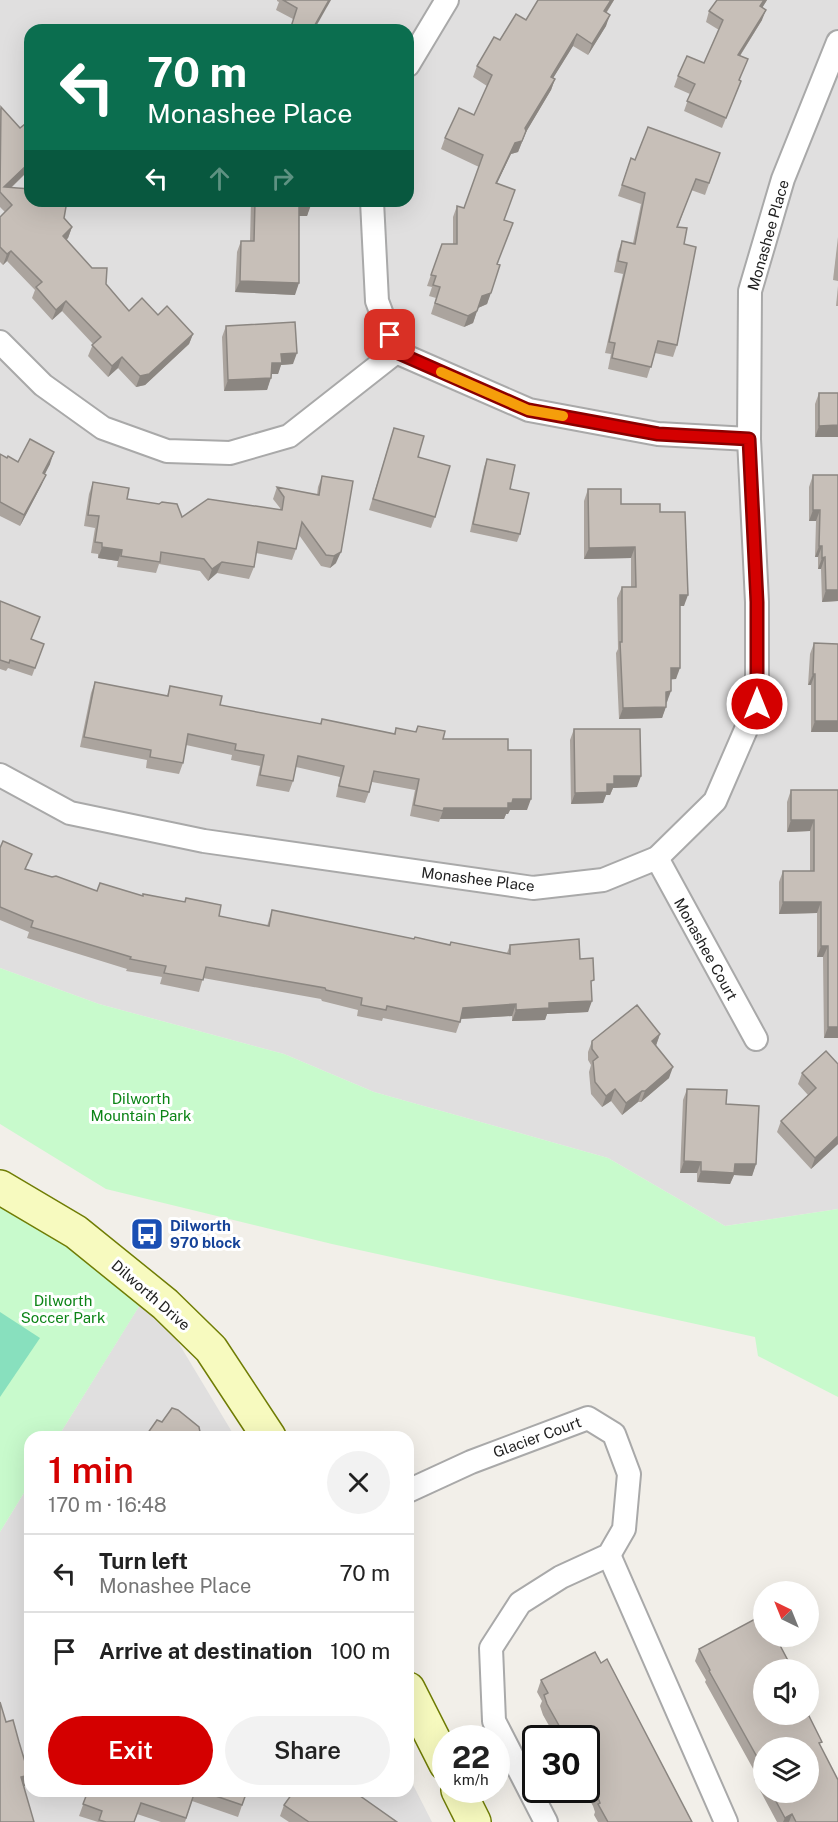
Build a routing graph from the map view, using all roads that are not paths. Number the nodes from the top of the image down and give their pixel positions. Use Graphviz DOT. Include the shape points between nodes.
graph roads {
  1 [pos="447,0"];
  2 [pos="838,42"];
  3 [pos="414,55"];
  4 [pos="372,207"];
  5 [pos="0,342"];
  6 [pos="396,352"];
  7 [pos="749,439"];
  8 [pos="0,775"];
  9 [pos="657,858"];
  10 [pos="756,1039"];
  11 [pos="0,1187"];
  12 [pos="265,1431"];
  13 [pos="414,1488"];
  14 [pos="609,1555"];
  15 [pos="414,1701"];
  16 [pos="432,1736"];
  17 [pos="464,1803"];
  18 [pos="474,1822"];
  19 [pos="546,1822"];
  20 [pos="726,1822"];
  1 -- 3 [label="street"];
  2 -- 7 [label="street, Monashee Place" via="783,179 750,291"];
  4 -- 6 [label="street" via="377,301"];
  5 -- 6 [label="street" via="43,386 103,428 167,452 230,453 289,436"];
  6 -- 7 [label="street" via="528,410 658,434"];
  7 -- 9 [label="street, Monashee Place" via="757,602 757,704 715,801"];
  8 -- 9 [label="street, Monashee Place" via="81,816 204,841 533,888 603,880"];
  9 -- 10 [label="street, Monashee Court"];
  11 -- 12 [label="street, Dilworth Drive" via="76,1232 165,1304 211,1349"];
  13 -- 14 [label="street, Glacier Court" via="588,1418 614,1434 629,1474 624,1529"];
  14 -- 19 [label="street" via="561,1577 520,1603 491,1648 494,1721"];
  14 -- 20 [label="street"];
  15 -- 16 [label="street"];
  17 -- 18 [label="street"];
}
